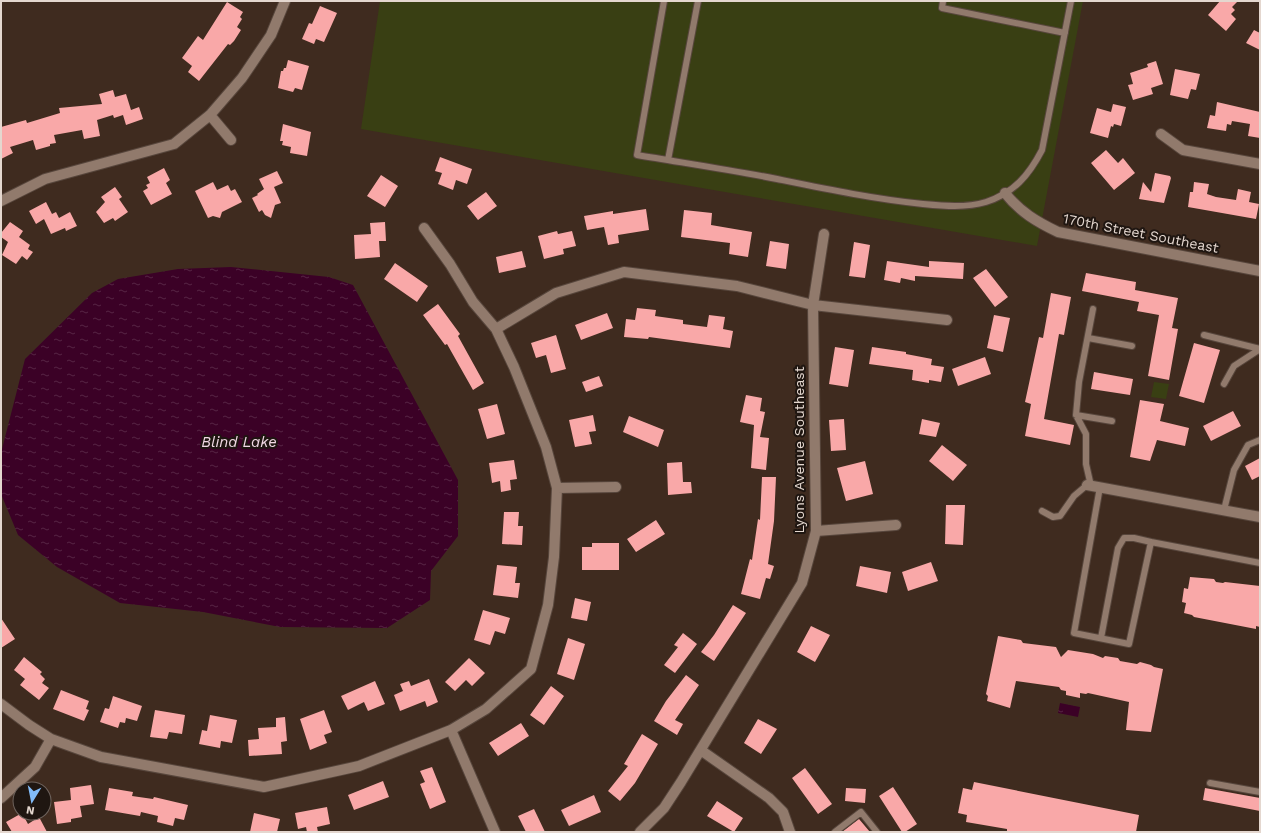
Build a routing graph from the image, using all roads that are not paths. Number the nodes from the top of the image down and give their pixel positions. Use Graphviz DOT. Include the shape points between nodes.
graph roads {
  1 [pos="286,1"];
  2 [pos="664,1"];
  3 [pos="698,1"];
  4 [pos="943,1"];
  5 [pos="1071,1"];
  6 [pos="1065,33"];
  7 [pos="210,115"];
  8 [pos="1161,134"];
  9 [pos="231,140"];
  10 [pos="668,160"];
  11 [pos="1260,164"];
  12 [pos="1005,193"];
  13 [pos="1,201"];
  14 [pos="424,228"];
  15 [pos="824,234"];
  16 [pos="1260,271"];
  17 [pos="813,305"];
  18 [pos="1093,309"];
  19 [pos="947,320"];
  20 [pos="496,329"];
  21 [pos="1204,335"];
  22 [pos="1088,338"];
  23 [pos="1132,346"];
  24 [pos="1260,349"];
  25 [pos="1224,384"];
  26 [pos="1076,415"];
  27 [pos="1112,421"];
  28 [pos="1260,440"];
  29 [pos="1092,486"];
  30 [pos="616,487"];
  31 [pos="557,488"];
  32 [pos="1224,510"];
  33 [pos="1042,511"];
  34 [pos="1260,517"];
  35 [pos="896,525"];
  36 [pos="816,531"];
  37 [pos="1151,542"];
  38 [pos="1260,563"];
  39 [pos="1101,638"];
  40 [pos="1,704"];
  41 [pos="451,730"];
  42 [pos="51,739"];
  43 [pos="702,751"];
  44 [pos="1210,783"];
  45 [pos="1260,792"];
  46 [pos="1,798"];
  47 [pos="495,832"];
  48 [pos="640,832"];
  49 [pos="790,832"];
  50 [pos="835,832"];
  51 [pos="877,832"];
  1 -- 7 [label="street" via="271,35 259,54"];
  2 -- 10 [label="lane" via="637,155"];
  3 -- 10 [label="lane"];
  4 -- 6 [label="lane" via="942,8"];
  5 -- 6 [label="lane"];
  6 -- 12 [label="lane" via="1042,150 1024,180"];
  7 -- 9 [label="street"];
  7 -- 13 [label="street" via="174,144 45,179"];
  8 -- 11 [label="street" via="1183,150"];
  10 -- 12 [label="lane" via="869,197 910,202 969,205 987,202"];
  12 -- 16 [label="street, 170th Street Southeast" via="1033,220 1058,232"];
  14 -- 20 [label="street" via="473,302"];
  15 -- 17 [label="street, Lyons Avenue Southeast"];
  17 -- 19 [label="street"];
  17 -- 20 [label="street" via="738,286 624,272 556,293"];
  17 -- 36 [label="street, Lyons Avenue Southeast"];
  18 -- 22 [label="lane"];
  20 -- 31 [label="street" via="543,440"];
  21 -- 24 [label="lane"];
  22 -- 23 [label="lane"];
  22 -- 26 [label="lane" via="1079,382"];
  24 -- 25 [label="lane" via="1234,366"];
  26 -- 27 [label="lane"];
  26 -- 29 [label="lane" via="1086,434 1086,464"];
  28 -- 32 [label="lane" via="1248,445 1234,470"];
  29 -- 32 [label="street"];
  29 -- 33 [label="lane" via="1074,496 1060,516 1053,517"];
  29 -- 39 [label="lane" via="1074,632"];
  30 -- 31 [label="street"];
  31 -- 41 [label="street" via="554,558 548,606 531,669 486,709"];
  32 -- 34 [label="street"];
  35 -- 36 [label="street"];
  36 -- 43 [label="street, Lyons Avenue Southeast" via="802,583"];
  37 -- 38 [label="lane"];
  37 -- 39 [label="lane" via="1124,538 1118,548"];
  37 -- 39 [label="lane" via="1129,644"];
  40 -- 42 [label="street"];
  41 -- 42 [label="street" via="359,766 264,787 101,757"];
  41 -- 47 [label="street"];
  42 -- 46 [label="street" via="34,767"];
  43 -- 48 [label="street, Lyons Avenue Southeast" via="664,808"];
  43 -- 49 [label="street" via="770,798 783,812"];
  44 -- 45 [label="lane"];
  50 -- 51 [label="lane" via="861,812"];
}
